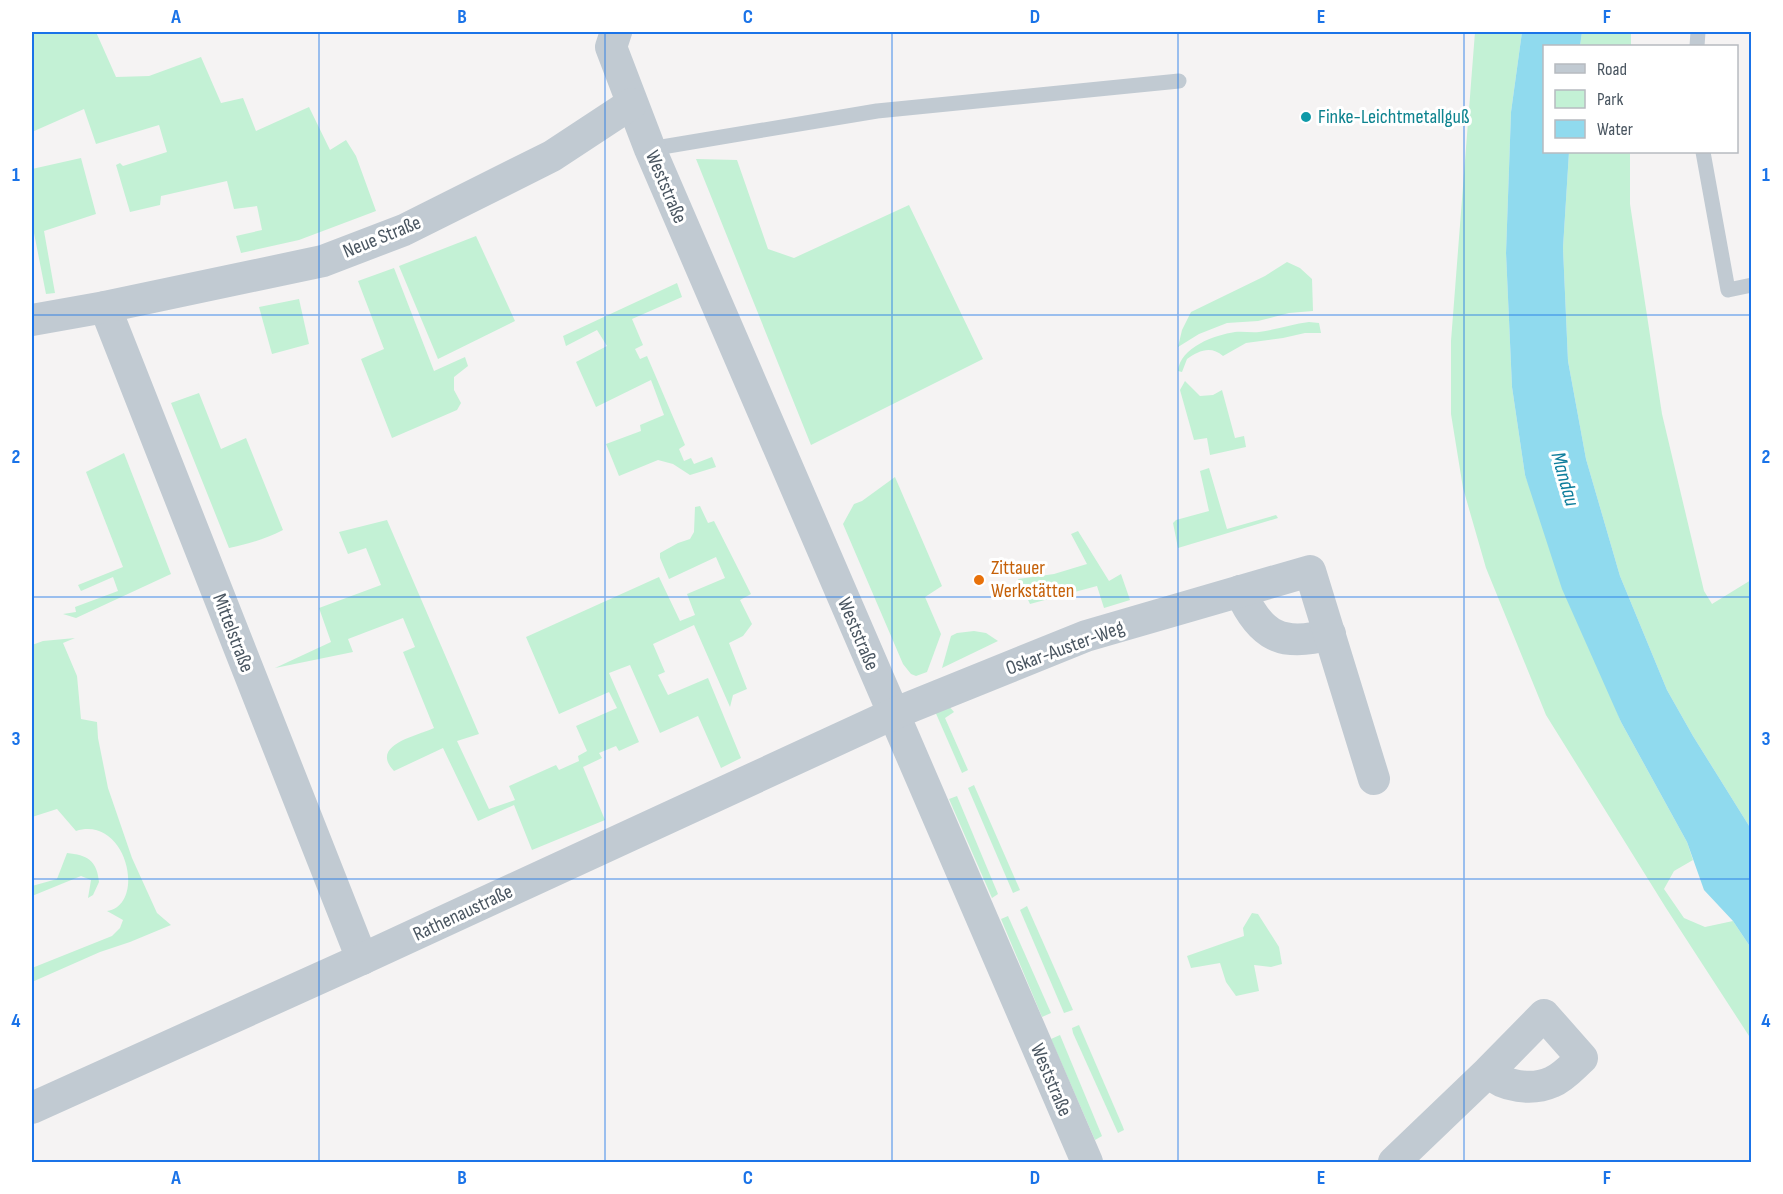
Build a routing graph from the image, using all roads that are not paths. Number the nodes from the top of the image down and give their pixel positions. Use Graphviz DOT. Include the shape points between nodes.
graph roads {
  1 [pos="616,32"];
  2 [pos="1179,81"];
  3 [pos="631,104"];
  4 [pos="650,149"];
  5 [pos="1703,153"];
  6 [pos="1752,285"];
  7 [pos="105,307"];
  8 [pos="32,320"];
  9 [pos="1240,591"];
  10 [pos="1330,634"];
  11 [pos="893,714"];
  12 [pos="1374,779"];
  13 [pos="362,959"];
  14 [pos="1488,1072"];
  15 [pos="32,1108"];
  16 [pos="1087,1162"];
  17 [pos="1394,1162"];
  1 -- 3 [label="street" via="611,47"];
  2 -- 4 [label="lane" via="877,111"];
  3 -- 4 [label="street, Weststraße"];
  3 -- 7 [label="street, Neue Straße" via="552,156 404,230 323,261"];
  4 -- 11 [label="street, Weststraße"];
  5 -- 6 [label="lane" via="1728,290"];
  7 -- 8 [label="street, Neue Straße"];
  7 -- 13 [label="street, Mittelstraße"];
  9 -- 10 [label="street" via="1263,627 1280,639"];
  9 -- 10 [label="street, Oskar-Auster-Weg" via="1310,571"];
  9 -- 11 [label="street, Oskar-Auster-Weg" via="1086,636"];
  10 -- 12 [label="street, Oskar-Auster-Weg"];
  11 -- 13 [label="street, Rathenaustraße"];
  11 -- 16 [label="street, Weststraße"];
  13 -- 15 [label="street, Rathenaustraße"];
  14 -- 17 [label="street"];
}
